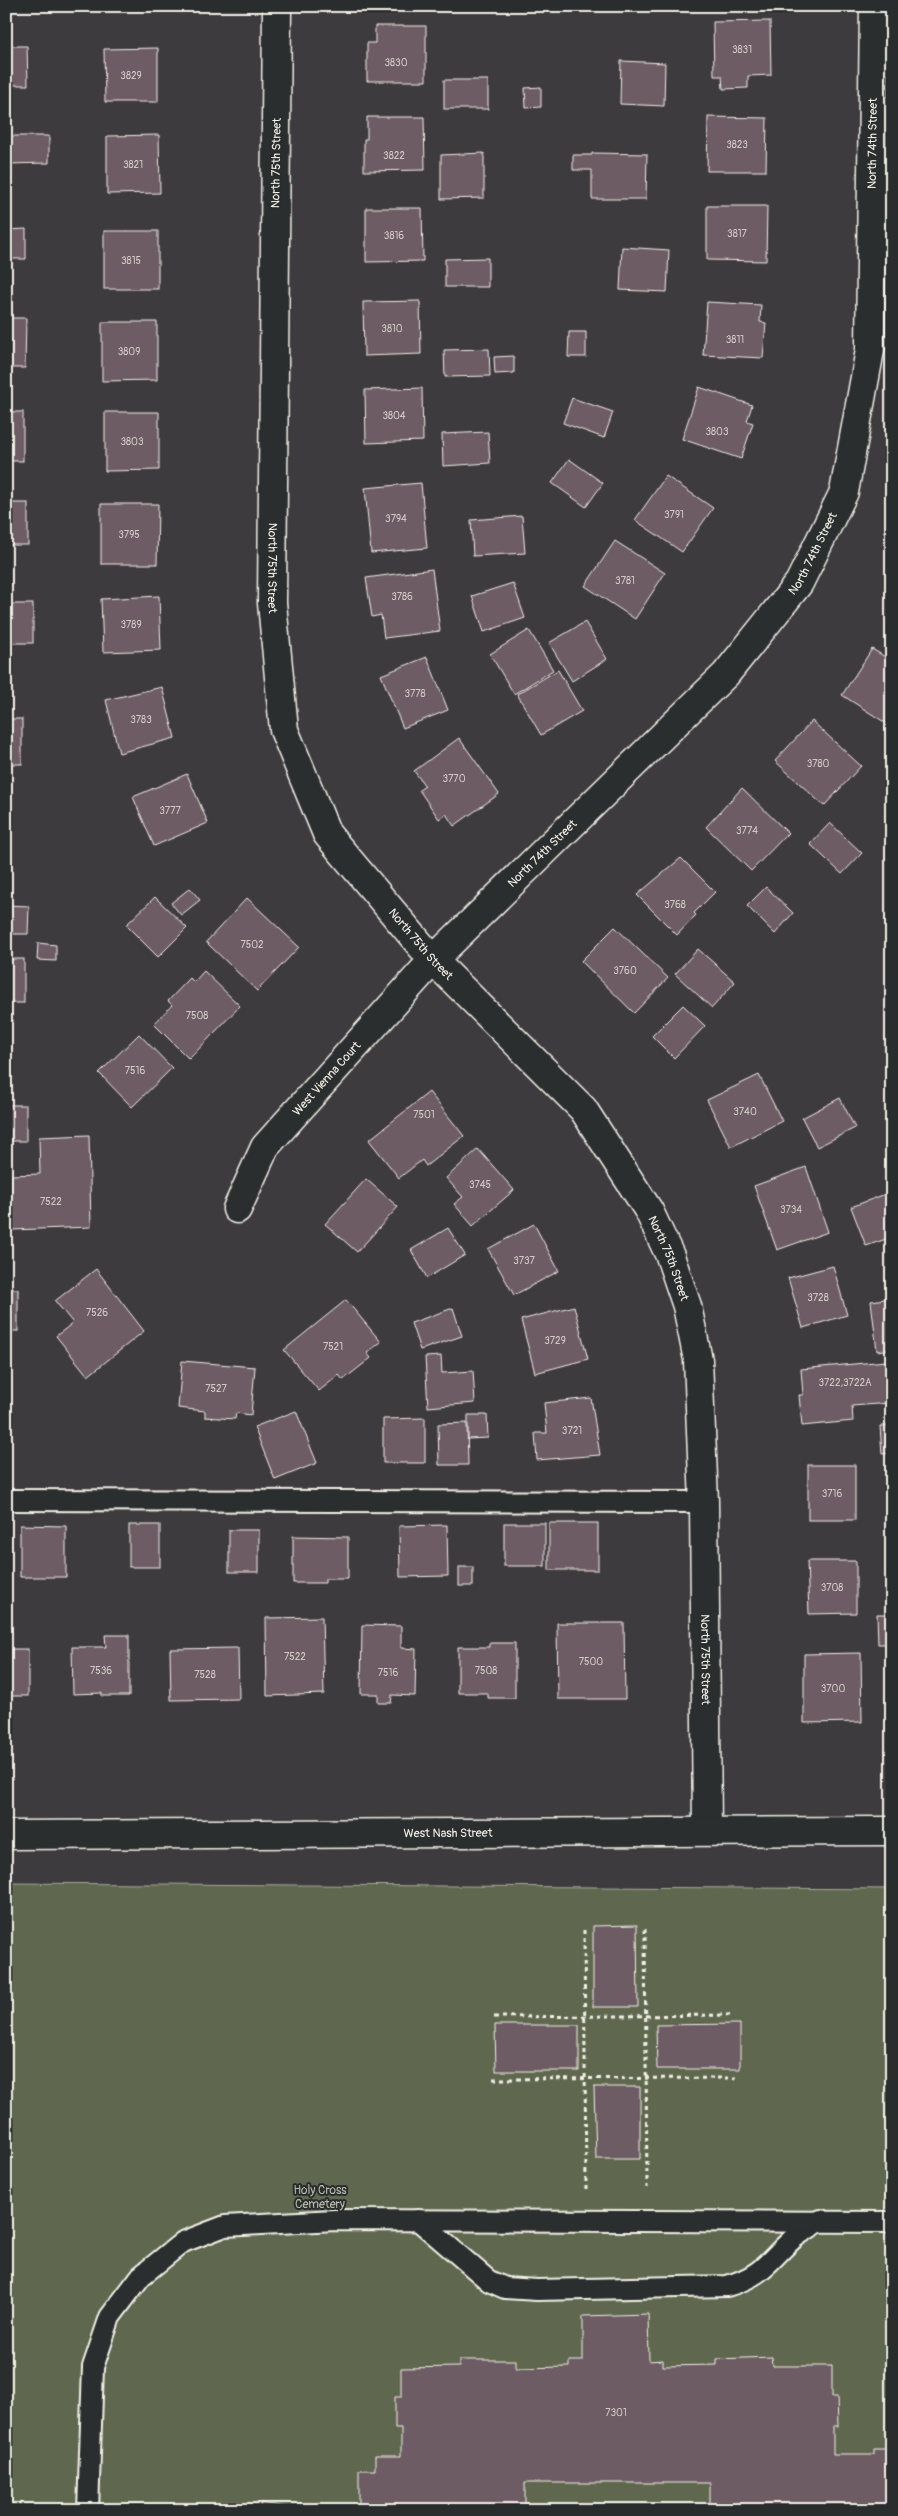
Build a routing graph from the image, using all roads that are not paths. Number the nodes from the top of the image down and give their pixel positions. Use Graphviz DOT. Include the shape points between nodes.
graph roads {
  1 [pos="277,6"];
  2 [pos="874,6"];
  3 [pos="433,960"];
  4 [pos="237,1209"];
  5 [pos="6,1500"];
  6 [pos="704,1502"];
  7 [pos="707,1831"];
  8 [pos="892,1831"];
  9 [pos="6,1835"];
  10 [pos="418,2220"];
  11 [pos="821,2220"];
  12 [pos="892,2222"];
  13 [pos="88,2510"];
  1 -- 3 [label="street, North 75th Street" via="272,604 284,730 327,834"];
  2 -- 3 [label="street, North 74th Street" via="870,350 844,492 799,583 726,674"];
  3 -- 4 [label="street, West Vienna Court" via="265,1147"];
  3 -- 6 [label="street, North 75th Street" via="583,1110 649,1211 670,1256 687,1306 698,1360"];
  5 -- 6 [label="lane"];
  6 -- 7 [label="street, North 75th Street"];
  7 -- 8 [label="street, West Nash Street"];
  7 -- 9 [label="street, West Nash Street"];
  10 -- 11 [label="lane"];
  10 -- 11 [label="lane" via="489,2281 505,2288 537,2290 727,2286 746,2280 771,2262 795,2237"];
  10 -- 13 [label="lane" via="335,2220 225,2226 183,2242 141,2276 110,2317 93,2367"];
  11 -- 12 [label="lane"];
}
